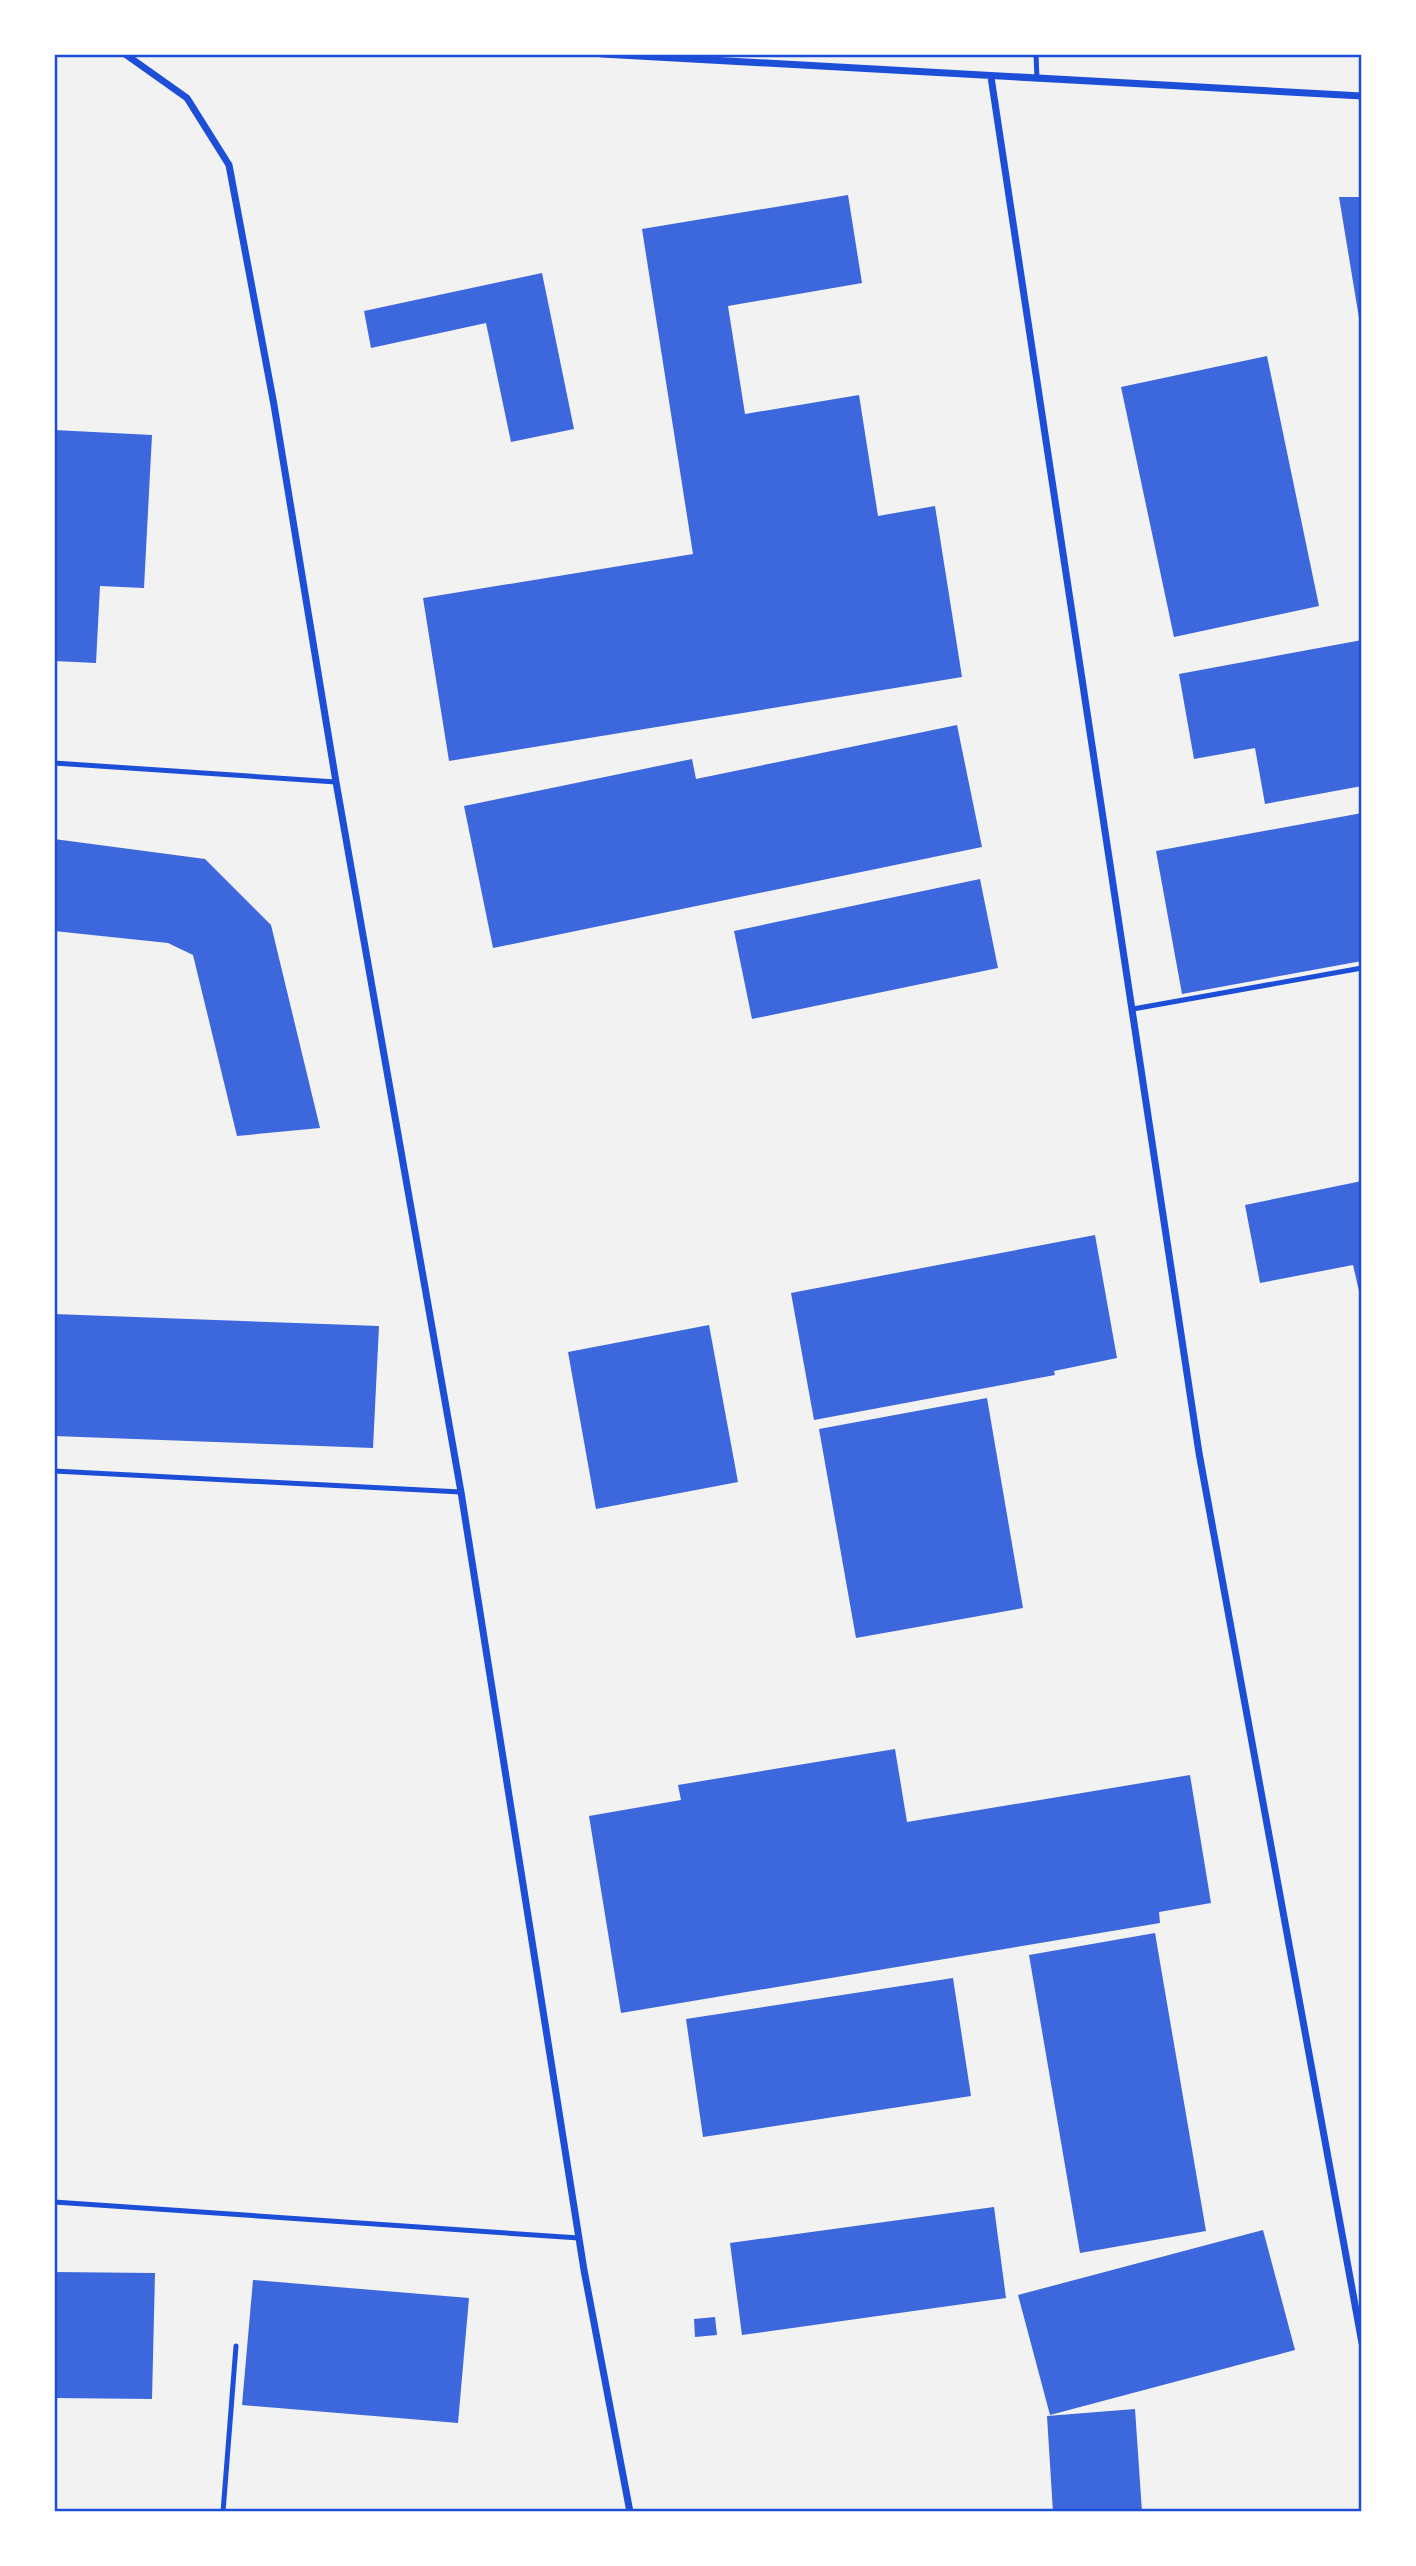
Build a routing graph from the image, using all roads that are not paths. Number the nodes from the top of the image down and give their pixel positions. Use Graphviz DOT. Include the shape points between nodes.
graph roads {
  1 [pos="125,54"];
  2 [pos="602,54"];
  3 [pos="1035,54"];
  4 [pos="991,77"];
  5 [pos="1037,79"];
  6 [pos="1362,96"];
  7 [pos="54,763"];
  8 [pos="336,782"];
  9 [pos="1362,968"];
  10 [pos="1133,1009"];
  11 [pos="54,1471"];
  12 [pos="461,1492"];
  13 [pos="54,2202"];
  14 [pos="579,2238"];
  15 [pos="1362,2343"];
  16 [pos="236,2346"];
  17 [pos="223,2512"];
  18 [pos="630,2512"];
  1 -- 8 [label="street" via="187,98 229,165"];
  2 -- 4 [label="street"];
  3 -- 5 [label="lane"];
  4 -- 5 [label="street"];
  4 -- 10 [label="street"];
  5 -- 6 [label="street"];
  7 -- 8 [label="lane"];
  8 -- 12 [label="street"];
  9 -- 10 [label="lane"];
  10 -- 15 [label="street" via="1199,1453"];
  11 -- 12 [label="lane"];
  12 -- 14 [label="street"];
  13 -- 14 [label="lane"];
  14 -- 18 [label="street"];
  16 -- 17 [label="lane"];
}
